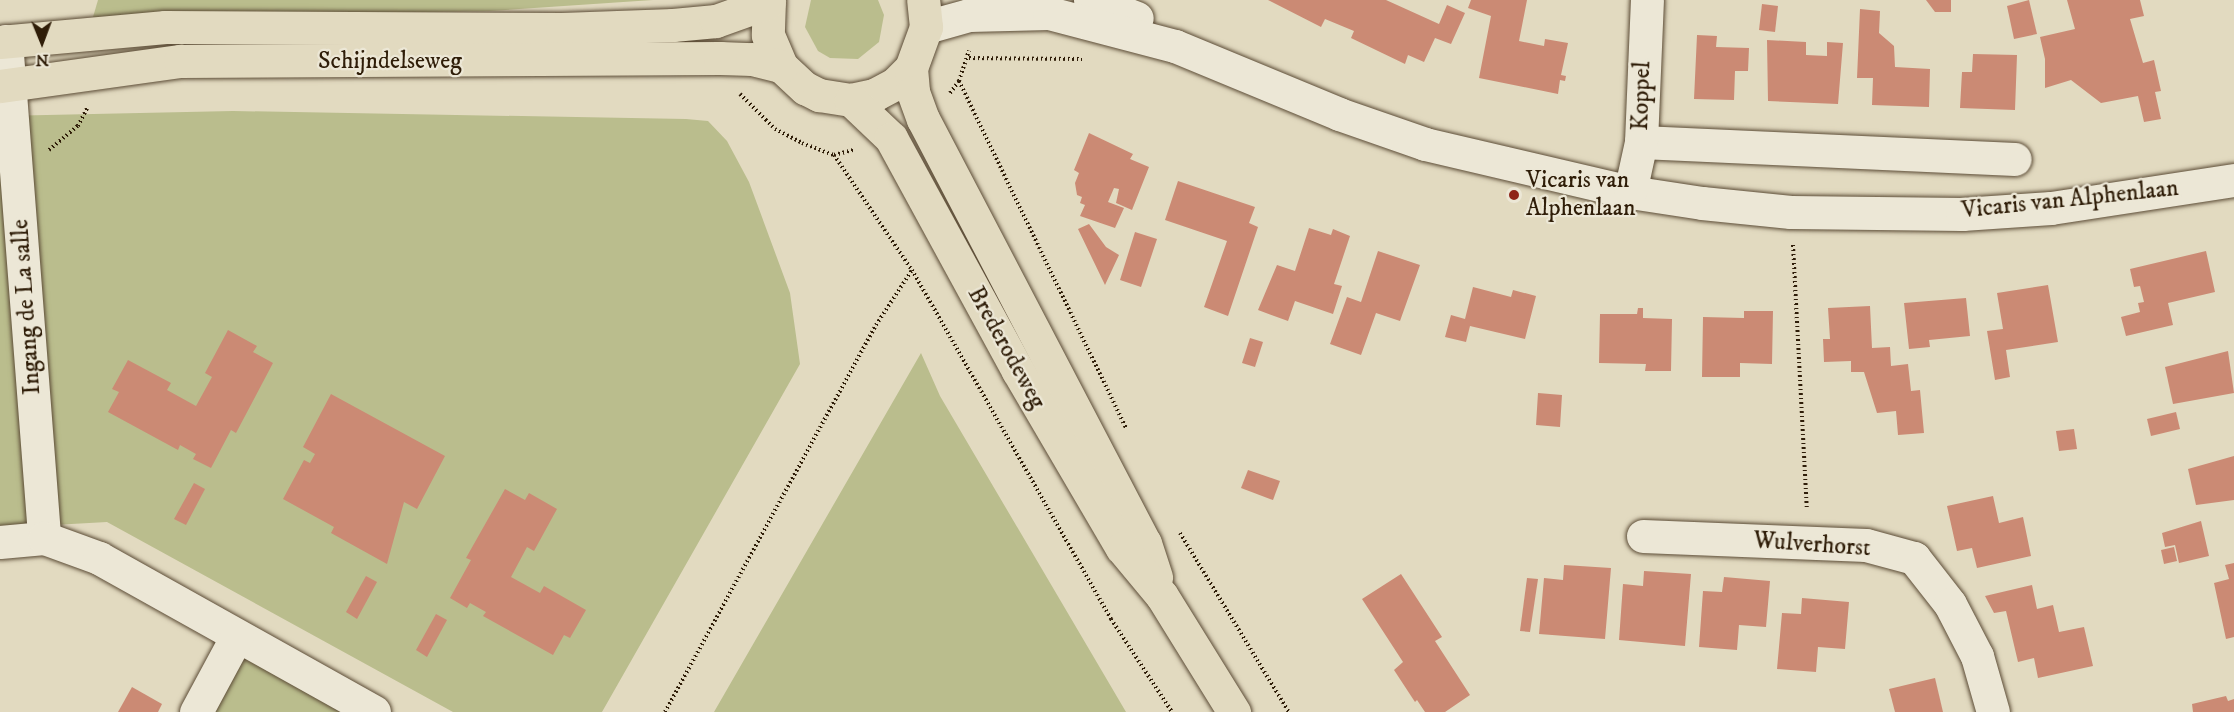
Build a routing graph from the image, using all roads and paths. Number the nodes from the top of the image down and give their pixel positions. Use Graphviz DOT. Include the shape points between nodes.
graph roads {
  1 [pos="1090,0"];
  2 [pos="1647,0"];
  3 [pos="769,1"];
  4 [pos="924,13"];
  5 [pos="3,41"];
  6 [pos="1175,46"];
  7 [pos="781,66"];
  8 [pos="911,68"];
  9 [pos="959,81"];
  10 [pos="5,86"];
  11 [pos="851,100"];
  12 [pos="1641,142"];
  13 [pos="834,155"];
  14 [pos="2015,159"];
  15 [pos="2234,180"];
  16 [pos="1630,192"];
  17 [pos="1791,212"];
  18 [pos="912,270"];
  19 [pos="1131,436"];
  20 [pos="1179,531"];
  21 [pos="1643,536"];
  22 [pos="44,538"];
  23 [pos="0,542"];
  24 [pos="1809,544"];
  25 [pos="1162,596"];
  26 [pos="237,636"];
  27 [pos="196,712"];
  28 [pos="374,712"];
  29 [pos="665,712"];
  30 [pos="1172,712"];
  31 [pos="1234,712"];
  32 [pos="1289,712"];
  33 [pos="1993,712"];
  1 -- 6 [label="street, Vicaris van Alphenlaan" via="1144,21"];
  2 -- 12 [label="street, Koppel"];
  3 -- 5 [label="main road, Schijndelseweg" via="716,21 673,26 165,27"];
  3 -- 7 [label="main road" via="768,35"];
  4 -- 6 [label="street, Vicaris van Alphenlaan" via="1049,13"];
  4 -- 8 [label="main road"];
  5 -- 10 [label="street, Ingang de La salle"];
  6 -- 16 [label="street, Vicaris van Alphenlaan" via="1339,114 1425,144"];
  7 -- 10 [label="main road, Schijndelseweg" via="752,59 720,58 180,61"];
  7 -- 11 [label="main road" via="805,88 827,97"];
  8 -- 11 [label="main road" via="895,84 874,95"];
  8 -- 25 [label="main road, Brederodeweg" via="913,92 923,119 1145,543"];
  9 -- 19 [label="path"];
  10 -- 22 [label="street, Ingang de La salle"];
  11 -- 25 [label="main road, Brederodeweg" via="891,138 1018,371 1116,538"];
  12 -- 14 [label="street, Vicaris van Alphenlaan"];
  12 -- 16 [label="street, Koppel"];
  13 -- 18 [label="path"];
  15 -- 17 [label="street, Vicaris van Alphenlaan" via="2040,208 1962,214"];
  16 -- 17 [label="street, Vicaris van Alphenlaan"];
  17 -- 24 [label="path"];
  18 -- 29 [label="path" via="876,325"];
  18 -- 30 [label="path" via="1111,619"];
  20 -- 32 [label="path"];
  21 -- 24 [label="street, Wulverhorst"];
  22 -- 23 [label="street"];
  22 -- 26 [label="street" via="99,558"];
  24 -- 33 [label="street, Wulverhorst" via="1866,545 1914,558 1950,604 1977,656"];
  25 -- 31 [label="main road, Brederodeweg"];
  26 -- 27 [label="street"];
  26 -- 28 [label="street"];
}
